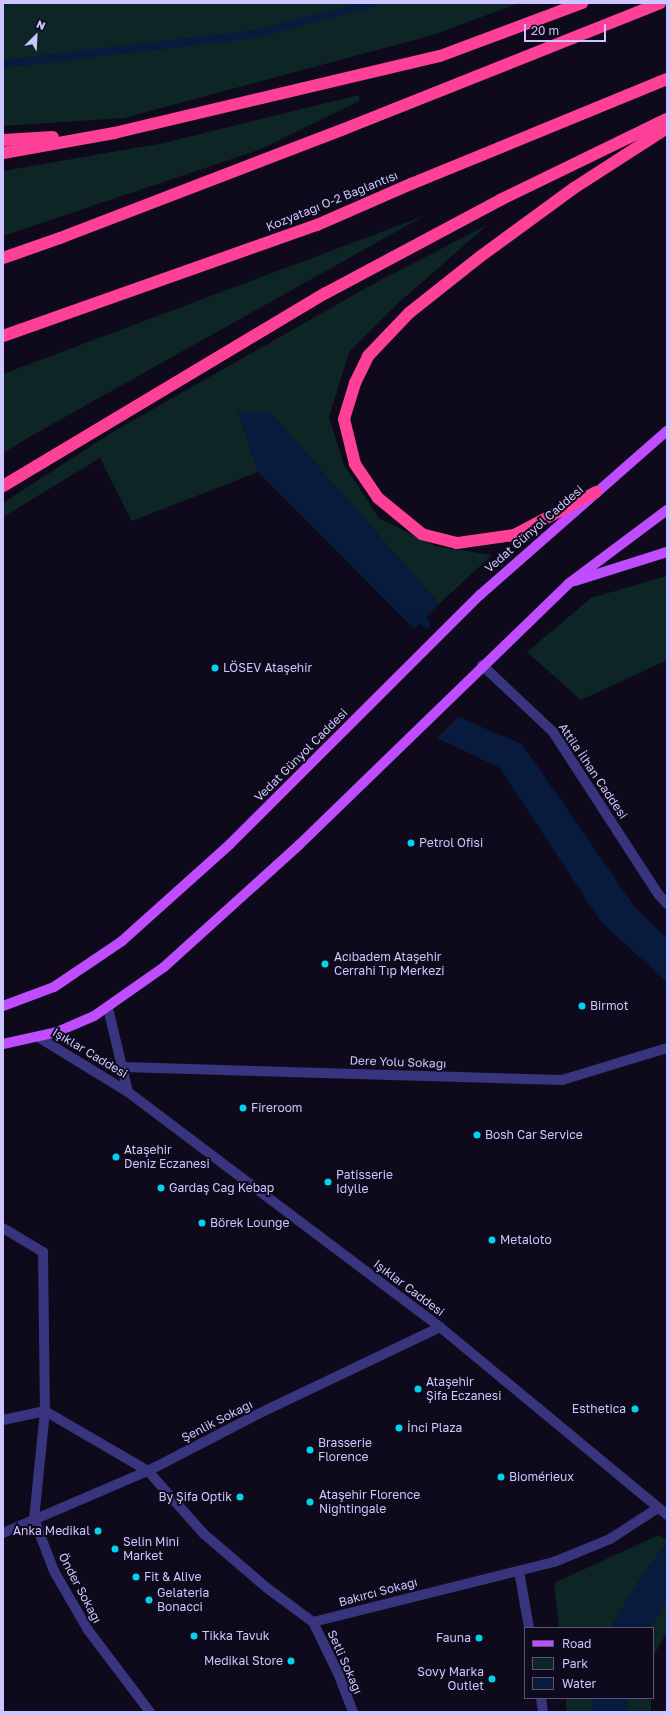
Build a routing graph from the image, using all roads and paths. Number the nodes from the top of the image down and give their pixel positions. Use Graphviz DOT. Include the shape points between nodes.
graph roads {
  1 [pos="582,3"];
  2 [pos="660,3"];
  3 [pos="667,79"];
  4 [pos="667,118"];
  5 [pos="667,128"];
  6 [pos="114,134"];
  7 [pos="3,140"];
  8 [pos="3,153"];
  9 [pos="3,258"];
  10 [pos="3,336"];
  11 [pos="667,431"];
  12 [pos="3,486"];
  13 [pos="596,492"];
  14 [pos="667,510"];
  15 [pos="667,552"];
  16 [pos="568,584"];
  17 [pos="482,665"];
  18 [pos="663,892"];
  19 [pos="667,904"];
  20 [pos="3,1006"];
  21 [pos="108,1008"];
  22 [pos="38,1037"];
  23 [pos="3,1044"];
  24 [pos="667,1048"];
  25 [pos="123,1067"];
  26 [pos="128,1092"];
  27 [pos="3,1228"];
  28 [pos="440,1327"];
  29 [pos="45,1411"];
  30 [pos="3,1420"];
  31 [pos="148,1471"];
  32 [pos="658,1508"];
  33 [pos="667,1515"];
  34 [pos="34,1519"];
  35 [pos="3,1533"];
  36 [pos="518,1571"];
  37 [pos="313,1622"];
  38 [pos="529,1627"];
  39 [pos="541,1699"];
  40 [pos="150,1712"];
  41 [pos="353,1712"];
  42 [pos="543,1712"];
  1 -- 6 [label="highway" via="440,56"];
  2 -- 9 [label="highway" via="336,132"];
  3 -- 10 [label="highway, Kozyatağı O-2 Bağlantısı" via="410,184 317,225"];
  4 -- 12 [label="highway" via="500,200 326,293"];
  5 -- 13 [label="highway" via="562,197 409,313 368,356 355,383 344,420 355,464 378,498 422,534 457,543 514,535"];
  6 -- 7 [label="highway"];
  6 -- 8 [label="highway"];
  11 -- 13 [label="main road, Vedat Günyol Caddesi"];
  13 -- 20 [label="main road, Vedat Günyol Caddesi" via="480,595 230,844 122,941 54,987"];
  14 -- 16 [label="main road"];
  15 -- 16 [label="main road"];
  16 -- 17 [label="main road"];
  17 -- 18 [label="street, Attila İlhan Caddesi" via="553,732"];
  17 -- 21 [label="main road" via="299,845 164,967"];
  18 -- 19 [label="street, Attila İlhan Caddesi"];
  21 -- 22 [label="main road" via="76,1024"];
  21 -- 25 [label="street, Işıklar Caddesi"];
  22 -- 23 [label="main road"];
  22 -- 26 [label="street, Işıklar Caddesi"];
  24 -- 25 [label="street, Dere Yolu Sokağı" via="562,1080"];
  25 -- 26 [label="street, Işıklar Caddesi"];
  26 -- 28 [label="street, Işıklar Caddesi"];
  27 -- 29 [label="street, Önder Sokağı" via="43,1252"];
  28 -- 31 [label="street, Şenlik Sokağı" via="258,1414"];
  28 -- 32 [label="street, Işıklar Caddesi"];
  29 -- 30 [label="street"];
  29 -- 31 [label="street"];
  29 -- 34 [label="street, Önder Sokağı"];
  31 -- 34 [label="street, Şenlik Sokağı"];
  31 -- 37 [label="street" via="204,1534 267,1588"];
  32 -- 33 [label="street, Işıklar Caddesi"];
  32 -- 36 [label="street, Bakırcı Sokağı" via="610,1539 554,1562"];
  34 -- 35 [label="street, Şenlik Sokağı"];
  34 -- 40 [label="street, Önder Sokağı" via="54,1571 88,1630"];
  36 -- 37 [label="street, Bakırcı Sokağı"];
  36 -- 38 [label="street"];
  37 -- 41 [label="street, Setli Sokağı" via="338,1673"];
  39 -- 42 [label="street"];
}
